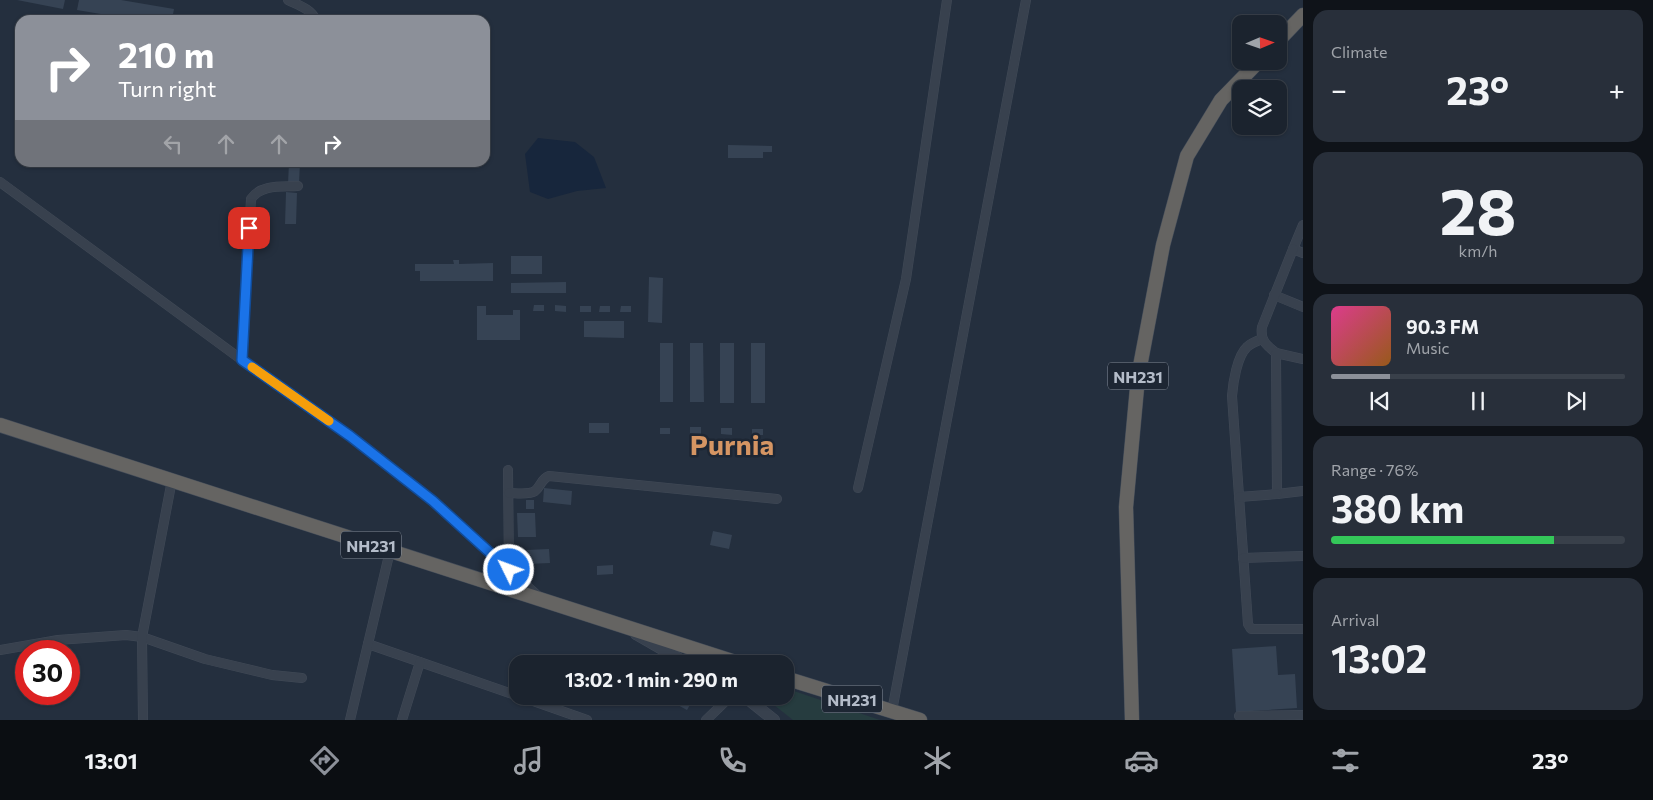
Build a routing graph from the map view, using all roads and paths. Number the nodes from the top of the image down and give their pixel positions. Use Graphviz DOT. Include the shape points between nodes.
graph roads {
  1 [pos="288,0"];
  2 [pos="947,0"];
  3 [pos="1026,0"];
  4 [pos="313,15"];
  5 [pos="1303,15"];
  6 [pos="1288,31"];
  7 [pos="1250,70"];
  8 [pos="0,182"];
  9 [pos="298,186"];
  10 [pos="1303,225"];
  11 [pos="1293,249"];
  12 [pos="1303,253"];
  13 [pos="1274,296"];
  14 [pos="1303,307"];
  15 [pos="1262,339"];
  16 [pos="1276,352"];
  17 [pos="1303,359"];
  18 [pos="242,360"];
  19 [pos="0,425"];
  20 [pos="508,470"];
  21 [pos="172,480"];
  22 [pos="858,488"];
  23 [pos="1303,491"];
  24 [pos="509,494"];
  25 [pos="1277,494"];
  26 [pos="1239,497"];
  27 [pos="777,499"];
  28 [pos="390,551"];
  29 [pos="1303,556"];
  30 [pos="1243,558"];
  31 [pos="509,570"];
  32 [pos="540,598"];
  33 [pos="622,626"];
  34 [pos="1303,629"];
  35 [pos="142,638"];
  36 [pos="368,644"];
  37 [pos="0,650"];
  38 [pos="672,655"];
  39 [pos="713,655"];
  40 [pos="420,662"];
  41 [pos="302,678"];
  42 [pos="794,681"];
  43 [pos="509,693"];
  44 [pos="544,705"];
  45 [pos="722,705"];
  46 [pos="755,705"];
  47 [pos="892,711"];
  48 [pos="1303,715"];
  49 [pos="1239,716"];
  50 [pos="143,720"];
  51 [pos="350,720"];
  52 [pos="402,720"];
  53 [pos="587,720"];
  54 [pos="706,720"];
  55 [pos="774,720"];
  56 [pos="920,720"];
  57 [pos="1132,720"];
  1 -- 4 [label="street"];
  2 -- 22 [label="street" via="906,279"];
  3 -- 47 [label="street"];
  5 -- 6 [label="highway"];
  7 -- 57 [label="highway, NH231" via="1221,100 1188,156 1163,245 1138,377 1126,507"];
  8 -- 18 [label="street"];
  9 -- 18 [label="street" via="264,189 251,199"];
  10 -- 11 [label="street"];
  11 -- 12 [label="street"];
  11 -- 13 [label="street"];
  13 -- 14 [label="street"];
  13 -- 15 [label="street" via="1262,327"];
  15 -- 16 [label="street"];
  15 -- 26 [label="street" via="1243,352 1233,384"];
  16 -- 17 [label="street"];
  16 -- 25 [label="street"];
  18 -- 31 [label="street" via="350,436 433,501"];
  19 -- 21 [label="highway, NH231"];
  20 -- 24 [label="street"];
  21 -- 28 [label="highway, NH231"];
  21 -- 35 [label="street"];
  23 -- 25 [label="street"];
  24 -- 27 [label="street" via="535,491 549,476"];
  24 -- 31 [label="street"];
  25 -- 26 [label="street"];
  26 -- 30 [label="street"];
  28 -- 32 [label="highway, NH231"];
  28 -- 36 [label="street"];
  29 -- 30 [label="street"];
  30 -- 34 [label="street" via="1251,629"];
  31 -- 32 [label="street"];
  32 -- 33 [label="highway, NH231"];
  33 -- 38 [label="street"];
  33 -- 39 [label="highway, NH231"];
  35 -- 37 [label="street" via="58,640"];
  35 -- 41 [label="street" via="205,659 272,675"];
  35 -- 50 [label="street"];
  36 -- 40 [label="street"];
  36 -- 51 [label="street"];
  40 -- 43 [label="street"];
  40 -- 52 [label="street"];
  42 -- 47 [label="highway, NH231"];
  44 -- 53 [label="street"];
  45 -- 54 [label="street"];
  46 -- 55 [label="street"];
  47 -- 56 [label="highway, NH231"];
  48 -- 49 [label="street"];
}
